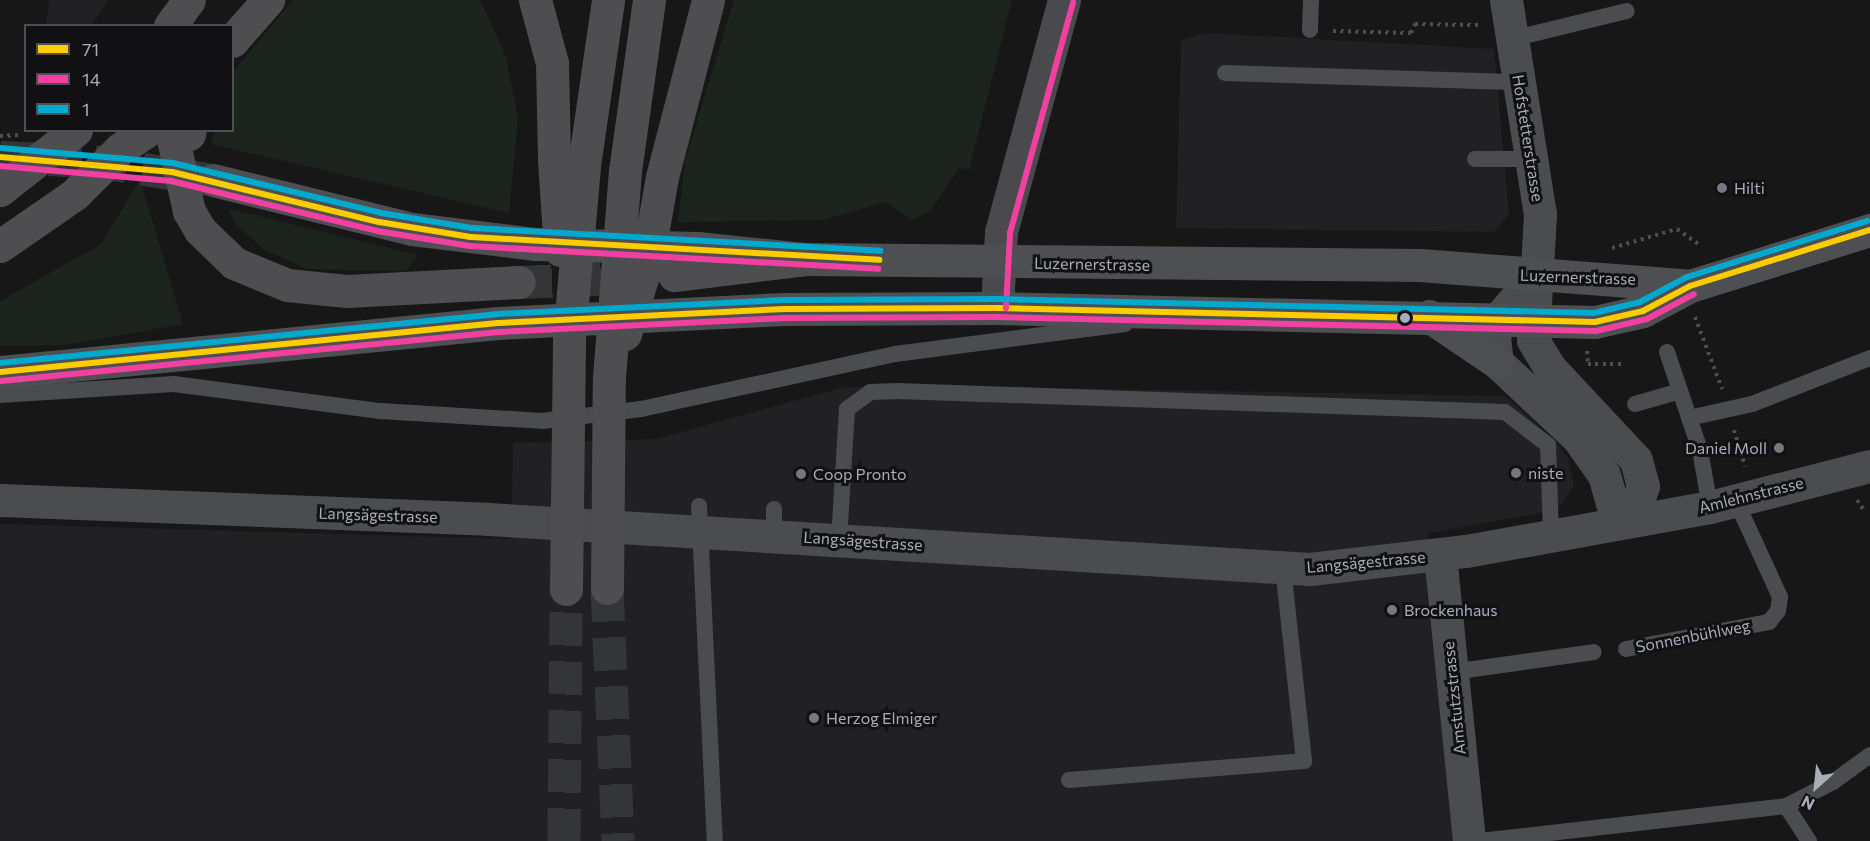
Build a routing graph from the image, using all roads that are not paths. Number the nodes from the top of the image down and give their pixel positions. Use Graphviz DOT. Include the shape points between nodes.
graph roads {
  1 [pos="189,0"];
  2 [pos="246,0"];
  3 [pos="268,0"];
  4 [pos="535,0"];
  5 [pos="608,0"];
  6 [pos="649,0"];
  7 [pos="708,0"];
  8 [pos="1064,0"];
  9 [pos="1311,0"];
  10 [pos="1506,0"];
  11 [pos="1627,11"];
  12 [pos="171,24"];
  13 [pos="225,24"];
  14 [pos="1310,30"];
  15 [pos="1499,32"];
  16 [pos="234,38"];
  17 [pos="1225,73"];
  18 [pos="1519,82"];
  19 [pos="72,132"];
  20 [pos="175,139"];
  21 [pos="126,140"];
  22 [pos="1475,159"];
  23 [pos="1530,159"];
  24 [pos="569,163"];
  25 [pos="213,180"];
  26 [pos="0,190"];
  27 [pos="1870,230"];
  28 [pos="0,246"];
  29 [pos="806,259"];
  30 [pos="998,262"];
  31 [pos="674,276"];
  32 [pos="1534,277"];
  33 [pos="519,282"];
  34 [pos="1690,286"];
  35 [pos="997,308"];
  36 [pos="1193,314"];
  37 [pos="1427,315"];
  38 [pos="1515,318"];
  39 [pos="1667,352"];
  40 [pos="1870,358"];
  41 [pos="1497,362"];
  42 [pos="0,372"];
  43 [pos="609,378"];
  44 [pos="1680,391"];
  45 [pos="0,395"];
  46 [pos="1635,404"];
  47 [pos="1689,418"];
  48 [pos="1870,466"];
  49 [pos="0,500"];
  50 [pos="1723,504"];
  51 [pos="700,519"];
  52 [pos="1631,520"];
  53 [pos="1551,535"];
  54 [pos="839,540"];
  55 [pos="1440,555"];
  56 [pos="1283,568"];
  57 [pos="607,588"];
  58 [pos="566,589"];
  59 [pos="1626,649"];
  60 [pos="1594,652"];
  61 [pos="1452,672"];
  62 [pos="1870,755"];
  63 [pos="1069,780"];
  64 [pos="1786,806"];
  65 [pos="715,841"];
  66 [pos="1469,841"];
  67 [pos="1480,841"];
  68 [pos="1809,841"];
  1 -- 12 [label="highway"];
  2 -- 13 [label="highway"];
  3 -- 16 [label="highway"];
  4 -- 24 [label="highway" via="552,63"];
  5 -- 24 [label="highway"];
  6 -- 43 [label="highway, bridge" via="625,171"];
  7 -- 43 [label="highway, bridge" via="662,177 647,262"];
  8 -- 30 [label="main road" via="1001,232"];
  9 -- 14 [label="lane"];
  10 -- 15 [label="street, Hofstetterstrasse"];
  11 -- 15 [label="lane"];
  15 -- 18 [label="street, Hofstetterstrasse"];
  17 -- 18 [label="lane"];
  18 -- 23 [label="street, Hofstetterstrasse"];
  19 -- 26 [label="highway, bridge"];
  20 -- 21 [label="highway, bridge"];
  20 -- 33 [label="highway, bridge" via="189,210 200,230 234,263 287,285 347,291"];
  21 -- 28 [label="highway, bridge" via="75,194"];
  22 -- 23 [label="lane"];
  23 -- 32 [label="street, Hofstetterstrasse" via="1541,230"];
  24 -- 58 [label="highway, bridge"];
  25 -- 29 [label="main road, Luzernerstrasse" via="379,222 471,237 697,248"];
  27 -- 34 [label="main road, Luzernerstrasse"];
  29 -- 30 [label="main road, Luzernerstrasse"];
  29 -- 31 [label="highway"];
  30 -- 32 [label="main road, Luzernerstrasse" via="1420,266"];
  30 -- 35 [label="main road"];
  32 -- 34 [label="main road, Luzernerstrasse"];
  32 -- 38 [label="street"];
  34 -- 38 [label="main road, Luzernerstrasse" via="1618,318"];
  35 -- 36 [label="main road, Luzernerstrasse"];
  35 -- 42 [label="main road, Luzernerstrasse" via="785,309 498,323"];
  36 -- 37 [label="main road, Luzernerstrasse"];
  36 -- 45 [label="lane" via="951,345 641,410 542,421 380,411 174,384"];
  37 -- 38 [label="main road, Luzernerstrasse"];
  37 -- 41 [label="main road"];
  38 -- 41 [label="street" via="1494,338"];
  38 -- 52 [label="street" via="1549,366 1636,460 1643,486"];
  39 -- 44 [label="lane, Sonnenbühlweg"];
  40 -- 47 [label="lane" via="1752,404"];
  41 -- 52 [label="street" via="1578,438 1604,475 1612,503"];
  43 -- 57 [label="highway, bridge"];
  44 -- 46 [label="lane"];
  44 -- 47 [label="lane, Sonnenbühlweg"];
  47 -- 50 [label="lane, Sonnenbühlweg"];
  48 -- 50 [label="street, Amlehnstrasse"];
  49 -- 51 [label="street, Langsägestrasse" via="488,519"];
  50 -- 52 [label="street, Amlehnstrasse"];
  50 -- 59 [label="lane, Sonnenbühlweg" via="1780,597 1778,611 1769,622"];
  51 -- 54 [label="street, Langsägestrasse" via="774,522"];
  51 -- 65 [label="lane"];
  52 -- 53 [label="street, Langsägestrasse"];
  53 -- 54 [label="lane" via="1548,445 1505,411 898,391 870,392 847,409"];
  53 -- 55 [label="street, Langsägestrasse"];
  54 -- 56 [label="street, Langsägestrasse"];
  55 -- 56 [label="street, Langsägestrasse"];
  55 -- 61 [label="street, Amstutzstrasse"];
  56 -- 63 [label="lane" via="1304,760"];
  60 -- 61 [label="lane"];
  61 -- 66 [label="street, Amstutzstrasse"];
  62 -- 64 [label="lane" via="1833,782"];
  64 -- 67 [label="lane"];
  64 -- 68 [label="lane"];
}
